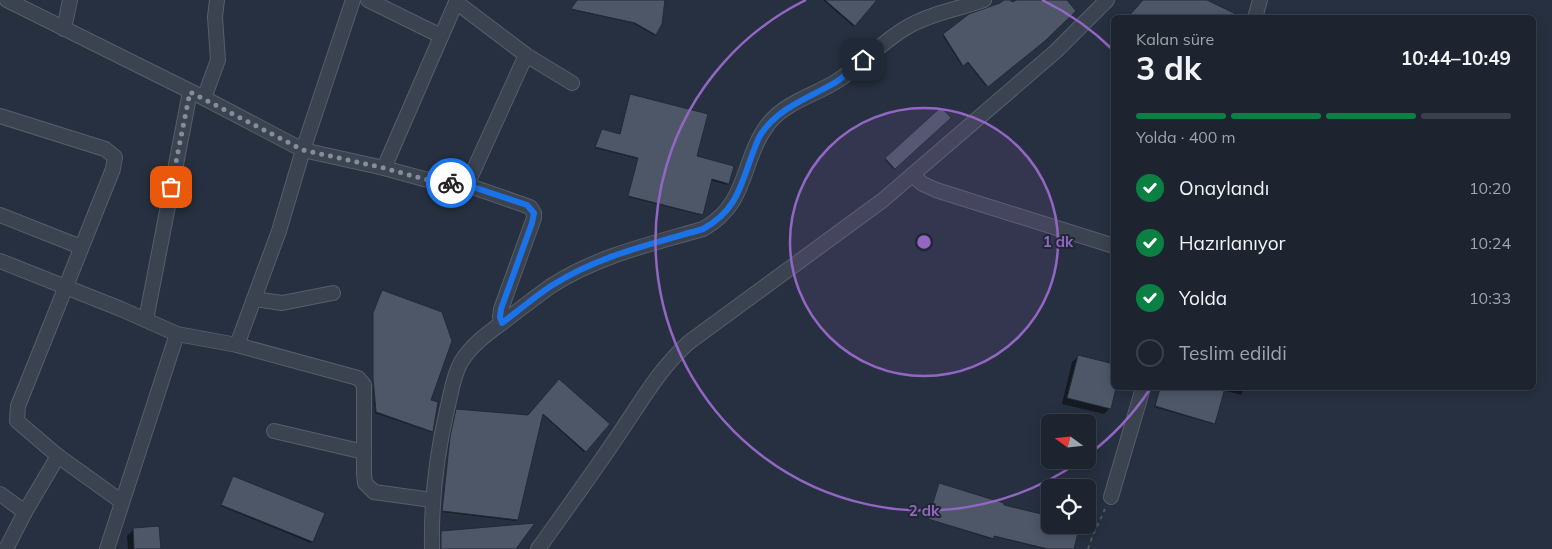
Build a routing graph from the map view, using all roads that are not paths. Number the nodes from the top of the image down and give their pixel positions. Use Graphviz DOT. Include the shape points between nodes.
graph roads {
  1 [pos="8,0"];
  2 [pos="70,0"];
  3 [pos="217,0"];
  4 [pos="353,0"];
  5 [pos="368,0"];
  6 [pos="984,0"];
  7 [pos="1107,0"];
  8 [pos="1260,0"];
  9 [pos="457,1"];
  10 [pos="1255,15"];
  11 [pos="64,29"];
  12 [pos="441,36"];
  13 [pos="526,54"];
  14 [pos="572,83"];
  15 [pos="190,92"];
  16 [pos="204,98"];
  17 [pos="0,116"];
  18 [pos="303,150"];
  19 [pos="384,168"];
  20 [pos="912,175"];
  21 [pos="467,185"];
  22 [pos="0,215"];
  23 [pos="1111,245"];
  24 [pos="81,247"];
  25 [pos="0,261"];
  26 [pos="65,287"];
  27 [pos="333,293"];
  28 [pos="254,300"];
  29 [pos="146,320"];
  30 [pos="502,323"];
  31 [pos="177,334"];
  32 [pos="237,345"];
  33 [pos="1142,390"];
  34 [pos="274,431"];
  35 [pos="364,452"];
  36 [pos="58,456"];
  37 [pos="0,494"];
  38 [pos="1111,498"];
  39 [pos="432,500"];
  40 [pos="122,502"];
  41 [pos="25,512"];
  42 [pos="6,549"];
  43 [pos="107,549"];
  44 [pos="432,549"];
  45 [pos="538,549"];
  1 -- 11 [label="street"];
  2 -- 11 [label="street"];
  3 -- 16 [label="street" via="218,60"];
  4 -- 18 [label="street"];
  5 -- 12 [label="street"];
  6 -- 30 [label="street" via="922,19 907,27 837,81 783,111 760,135 734,202 714,223 630,249 591,265 551,286"];
  7 -- 20 [label="street" via="1055,52"];
  8 -- 10 [label="street"];
  9 -- 12 [label="street"];
  9 -- 13 [label="street"];
  11 -- 15 [label="street"];
  12 -- 19 [label="street"];
  13 -- 14 [label="street"];
  13 -- 21 [label="street"];
  15 -- 16 [label="street"];
  15 -- 29 [label="street"];
  16 -- 18 [label="street"];
  17 -- 24 [label="street" via="105,149 115,157"];
  18 -- 19 [label="street"];
  18 -- 28 [label="street"];
  19 -- 21 [label="street" via="437,182"];
  20 -- 23 [label="street" via="936,190"];
  20 -- 45 [label="street" via="688,343 670,360"];
  21 -- 30 [label="street" via="527,205 534,213 501,309"];
  22 -- 24 [label="street"];
  24 -- 26 [label="street"];
  25 -- 26 [label="street"];
  26 -- 29 [label="street"];
  26 -- 36 [label="street" via="18,406 17,421"];
  27 -- 28 [label="street" via="282,303"];
  28 -- 32 [label="street"];
  29 -- 31 [label="street"];
  30 -- 39 [label="street" via="471,348 461,363 440,439"];
  31 -- 32 [label="street"];
  31 -- 40 [label="street"];
  32 -- 35 [label="street" via="361,381 364,385"];
  33 -- 38 [label="street"];
  34 -- 35 [label="street"];
  35 -- 39 [label="street" via="364,478 374,492"];
  36 -- 40 [label="street"];
  36 -- 41 [label="street"];
  37 -- 41 [label="street"];
  39 -- 44 [label="street"];
  40 -- 43 [label="street"];
  41 -- 42 [label="street"];
}
